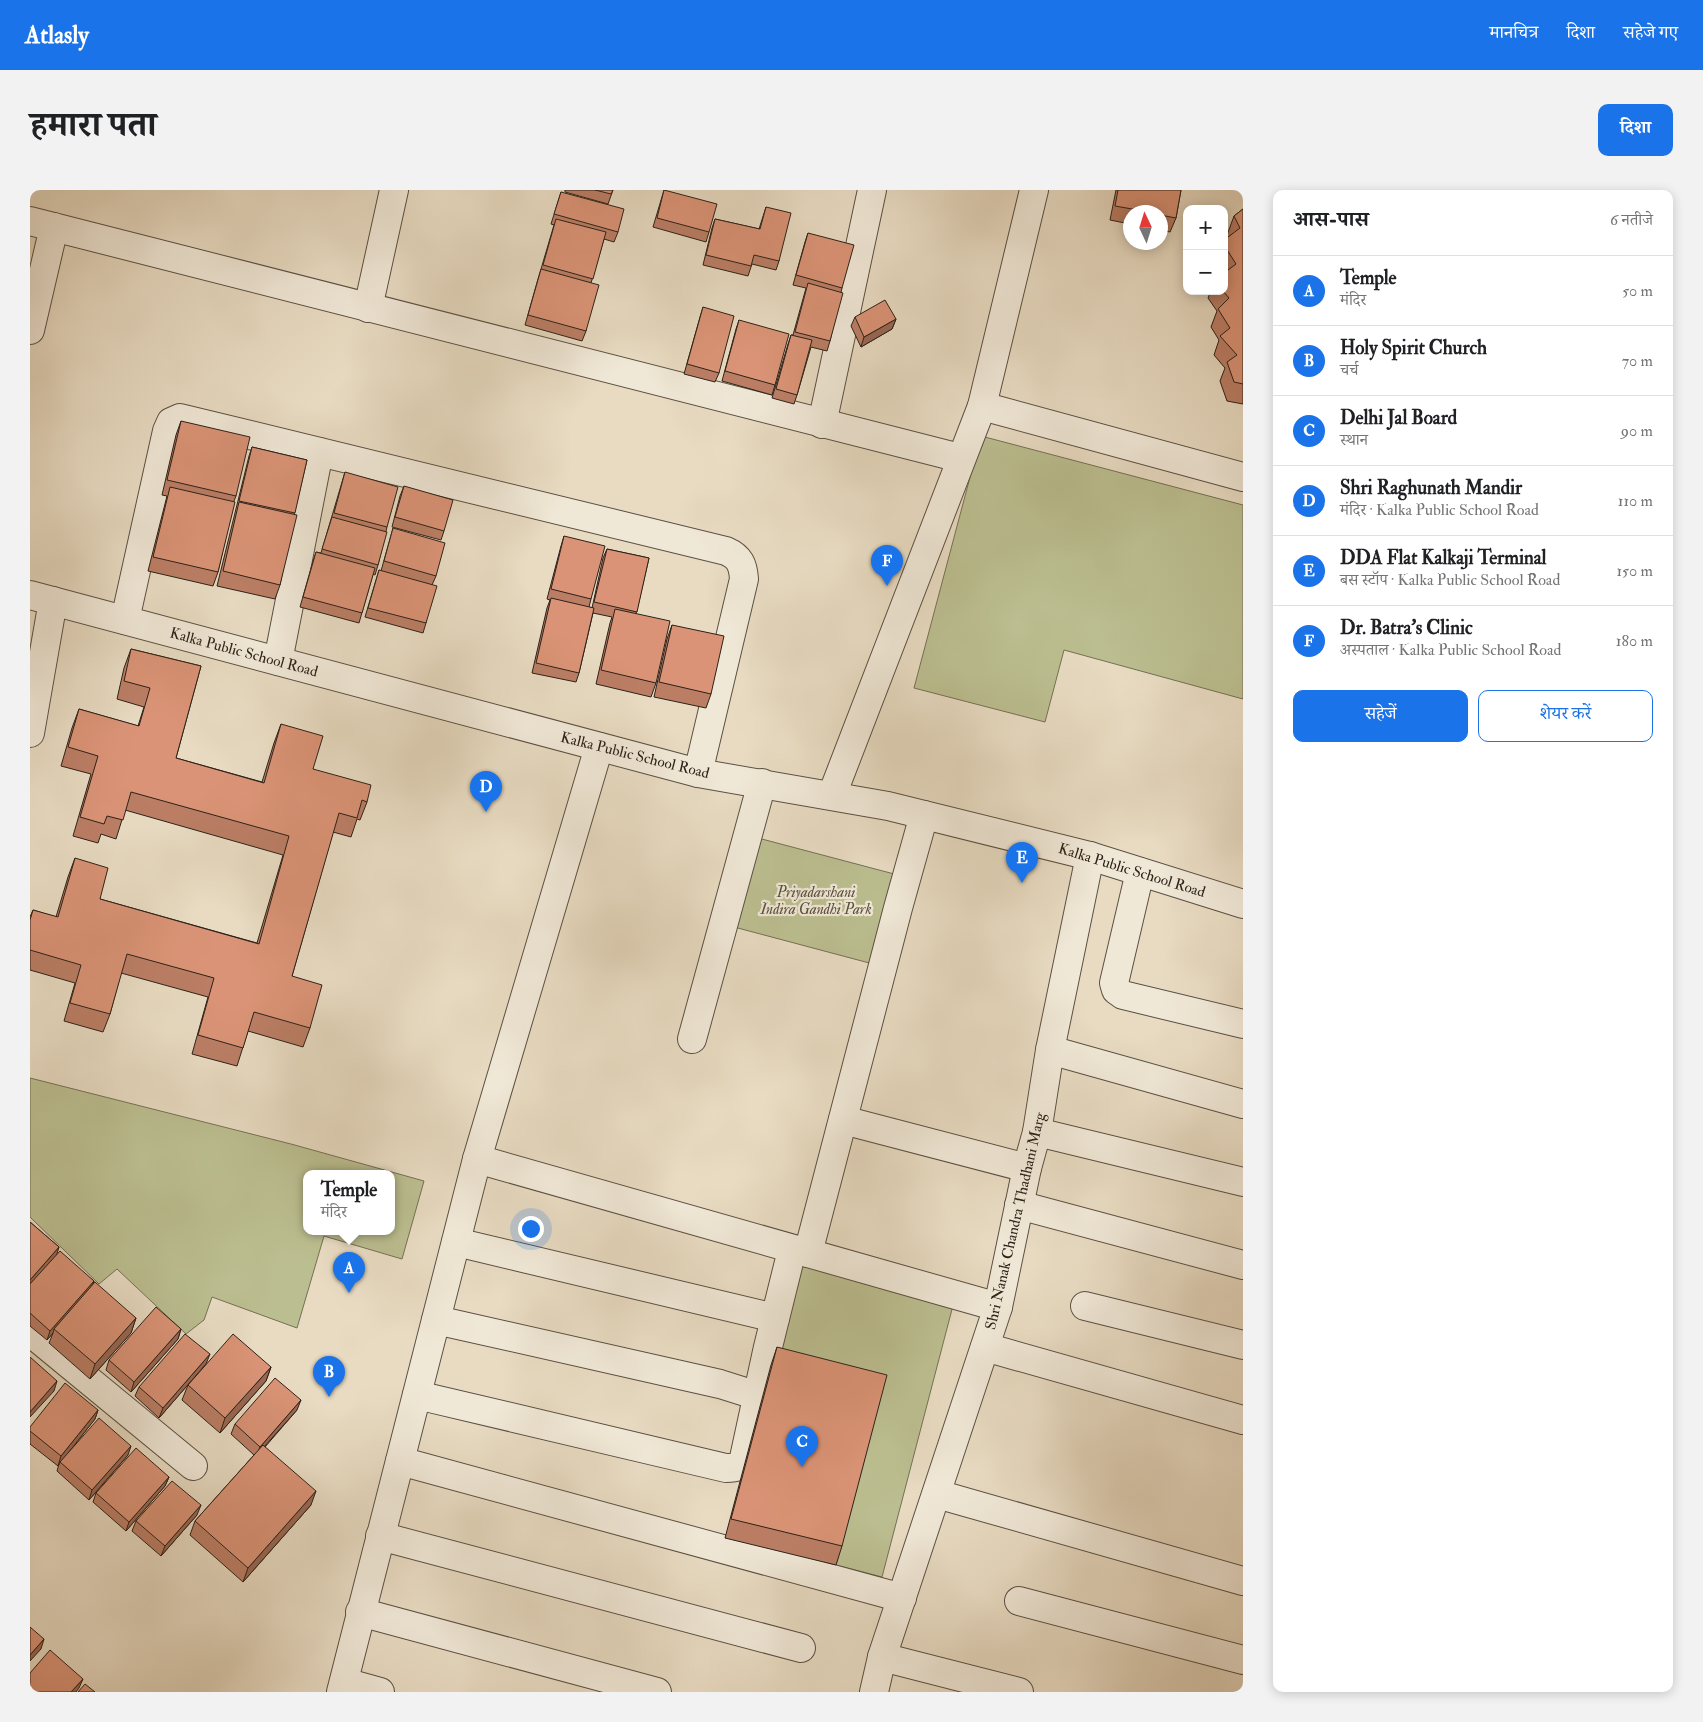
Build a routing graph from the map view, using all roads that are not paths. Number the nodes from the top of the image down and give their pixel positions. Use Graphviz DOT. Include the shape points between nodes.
graph roads {
  1 [pos="394,190"];
  2 [pos="872,190"];
  3 [pos="1034,190"];
  4 [pos="42,224"];
  5 [pos="368,308"];
  6 [pos="30,330"];
  7 [pos="982,406"];
  8 [pos="822,424"];
  9 [pos="319,452"];
  10 [pos="960,458"];
  11 [pos="1243,477"];
  12 [pos="42,598"];
  13 [pos="125,620"];
  14 [pos="278,661"];
  15 [pos="30,733"];
  16 [pos="599,747"];
  17 [pos="698,773"];
  18 [pos="762,784"];
  19 [pos="832,795"];
  20 [pos="924,815"];
  21 [pos="1090,856"];
  22 [pos="1140,872"];
  23 [pos="1243,904"];
  24 [pos="1243,1024"];
  25 [pos="692,1039"];
  26 [pos="1050,1050"];
  27 [pos="1243,1104"];
  28 [pos="843,1120"];
  29 [pos="1037,1132"];
  30 [pos="477,1159"];
  31 [pos="1027,1168"];
  32 [pos="1243,1182"];
  33 [pos="1019,1205"];
  34 [pos="456,1242"];
  35 [pos="800,1252"];
  36 [pos="1243,1266"];
  37 [pos="1085,1306"];
  38 [pos="998,1307"];
  39 [pos="776,1318"];
  40 [pos="436,1320"];
  41 [pos="30,1332"];
  42 [pos="1243,1345"];
  43 [pos="985,1348"];
  44 [pos="417,1395"];
  45 [pos="758,1396"];
  46 [pos="1243,1420"];
  47 [pos="400,1461"];
  48 [pos="193,1466"];
  49 [pos="936,1494"];
  50 [pos="380,1536"];
  51 [pos="1243,1581"];
  52 [pos="902,1598"];
  53 [pos="1019,1601"];
  54 [pos="360,1612"];
  55 [pos="801,1648"];
  56 [pos="882,1657"];
  57 [pos="1243,1660"];
  58 [pos="342,1687"];
  59 [pos="380,1692"];
  60 [pos="657,1692"];
  61 [pos="874,1692"];
  62 [pos="1019,1692"];
  1 -- 5 [label="street"];
  2 -- 8 [label="street"];
  3 -- 7 [label="street"];
  4 -- 5 [label="street"];
  4 -- 6 [label="street"];
  5 -- 8 [label="street"];
  7 -- 10 [label="street"];
  7 -- 11 [label="street"];
  8 -- 10 [label="street"];
  9 -- 13 [label="street" via="191,419 180,418 171,422"];
  9 -- 14 [label="street"];
  9 -- 17 [label="street" via="736,555 743,567 744,579"];
  10 -- 19 [label="street"];
  12 -- 13 [label="street, Kalka Public School Road"];
  12 -- 15 [label="street"];
  13 -- 14 [label="street, Kalka Public School Road"];
  14 -- 16 [label="street, Kalka Public School Road"];
  16 -- 17 [label="street, Kalka Public School Road"];
  16 -- 30 [label="street"];
  17 -- 18 [label="street, Kalka Public School Road"];
  18 -- 19 [label="street, Kalka Public School Road"];
  18 -- 25 [label="street"];
  19 -- 20 [label="street, Kalka Public School Road"];
  20 -- 21 [label="street, Kalka Public School Road"];
  20 -- 28 [label="street"];
  21 -- 22 [label="street, Kalka Public School Road"];
  21 -- 26 [label="street, Shri Nanak Chandra Thadhani Marg"];
  22 -- 23 [label="street, Kalka Public School Road"];
  22 -- 24 [label="street" via="1114,983 1116,990 1122,995"];
  26 -- 27 [label="street"];
  26 -- 29 [label="street, Shri Nanak Chandra Thadhani Marg"];
  28 -- 31 [label="street"];
  28 -- 35 [label="street"];
  29 -- 31 [label="street, Shri Nanak Chandra Thadhani Marg"];
  29 -- 32 [label="street"];
  30 -- 34 [label="street"];
  30 -- 35 [label="street"];
  31 -- 33 [label="street, Shri Nanak Chandra Thadhani Marg"];
  33 -- 36 [label="street"];
  33 -- 38 [label="street, Shri Nanak Chandra Thadhani Marg"];
  34 -- 39 [label="street"];
  34 -- 40 [label="street"];
  35 -- 38 [label="street"];
  35 -- 39 [label="street"];
  37 -- 42 [label="street"];
  38 -- 43 [label="street, Shri Nanak Chandra Thadhani Marg"];
  39 -- 45 [label="street"];
  40 -- 44 [label="street"];
  40 -- 45 [label="street" via="711,1382"];
  41 -- 48 [label="street"];
  43 -- 46 [label="street"];
  43 -- 49 [label="street, Shri Nanak Chandra Thadhani Marg"];
  44 -- 45 [label="street" via="726,1468 741,1465"];
  44 -- 47 [label="street"];
  47 -- 50 [label="street"];
  47 -- 52 [label="street"];
  49 -- 51 [label="street"];
  49 -- 52 [label="street, Shri Nanak Chandra Thadhani Marg"];
  50 -- 54 [label="street"];
  50 -- 55 [label="street"];
  52 -- 56 [label="street, Shri Nanak Chandra Thadhani Marg"];
  53 -- 57 [label="street"];
  54 -- 58 [label="street"];
  54 -- 60 [label="street"];
  56 -- 61 [label="street, Shri Nanak Chandra Thadhani Marg"];
  56 -- 62 [label="street"];
  58 -- 59 [label="street"];
}
